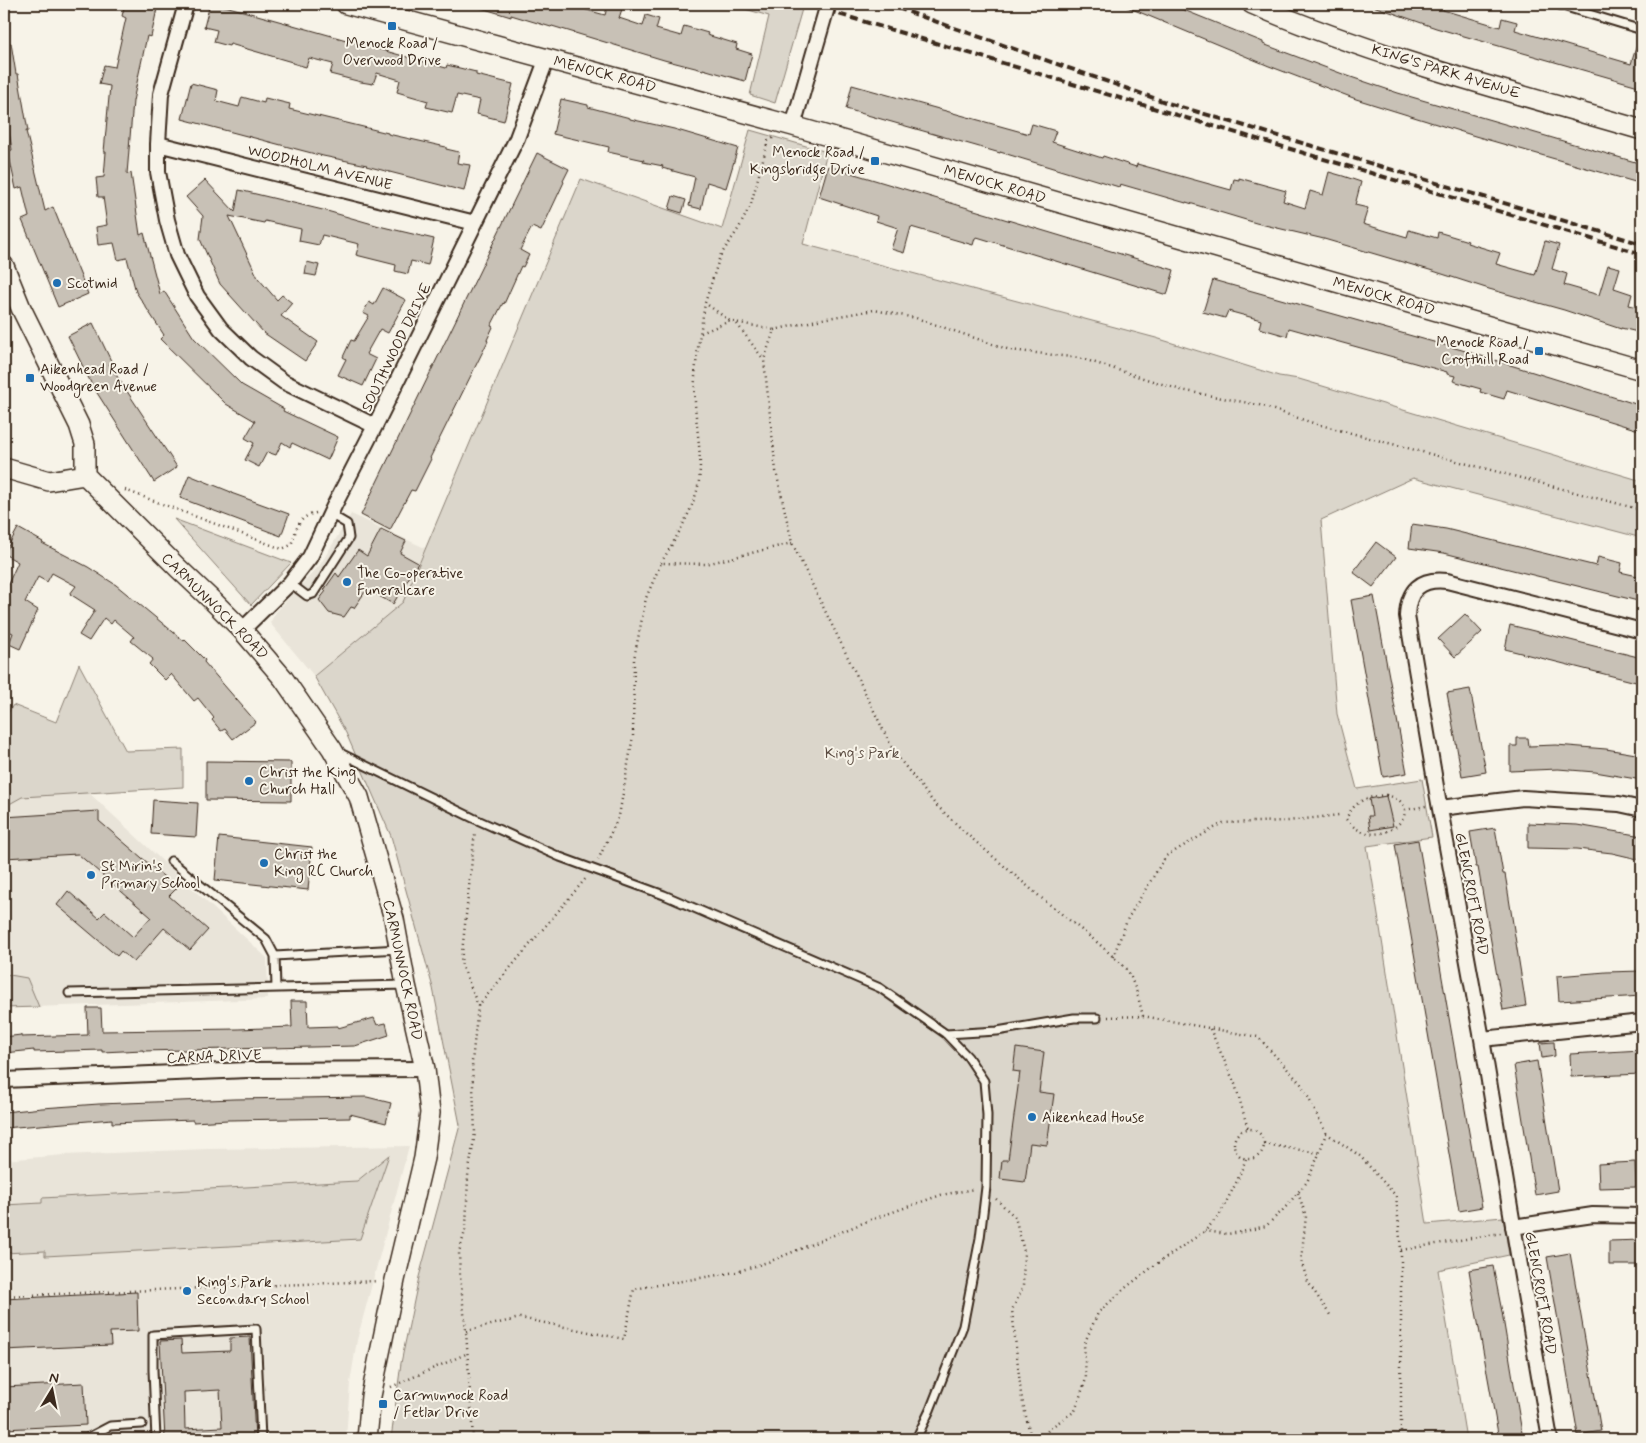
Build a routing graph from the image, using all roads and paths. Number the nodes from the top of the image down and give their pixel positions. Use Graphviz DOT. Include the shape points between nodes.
graph roads {
  1 [pos="186,4"];
  2 [pos="346,4"];
  3 [pos="828,4"];
  4 [pos="1252,4"];
  5 [pos="1556,4"];
  6 [pos="1642,30"];
  7 [pos="547,58"];
  8 [pos="792,126"];
  9 [pos="1642,130"];
  10 [pos="158,144"];
  11 [pos="475,222"];
  12 [pos="4,266"];
  13 [pos="705,303"];
  14 [pos="730,321"];
  15 [pos="736,322"];
  16 [pos="774,330"];
  17 [pos="700,333"];
  18 [pos="764,360"];
  19 [pos="1642,370"];
  20 [pos="375,426"];
  21 [pos="4,468"];
  22 [pos="85,475"];
  23 [pos="121,488"];
  24 [pos="1642,510"];
  25 [pos="330,514"];
  26 [pos="792,543"];
  27 [pos="661,562"];
  28 [pos="290,583"];
  29 [pos="242,630"];
  30 [pos="1642,631"];
  31 [pos="332,749"];
  32 [pos="1439,806"];
  33 [pos="1642,809"];
  34 [pos="1405,810"];
  35 [pos="1339,815"];
  36 [pos="476,820"];
  37 [pos="171,861"];
  38 [pos="594,869"];
  39 [pos="399,949"];
  40 [pos="275,956"];
  41 [pos="1113,957"];
  42 [pos="406,985"];
  43 [pos="276,988"];
  44 [pos="69,993"];
  45 [pos="478,1006"];
  46 [pos="1143,1016"];
  47 [pos="1097,1018"];
  48 [pos="1642,1022"];
  49 [pos="1210,1029"];
  50 [pos="946,1034"];
  51 [pos="1482,1039"];
  52 [pos="425,1069"];
  53 [pos="4,1080"];
  54 [pos="1248,1129"];
  55 [pos="1326,1133"];
  56 [pos="1264,1144"];
  57 [pos="1320,1154"];
  58 [pos="1246,1158"];
  59 [pos="986,1187"];
  60 [pos="1298,1193"];
  61 [pos="1642,1216"];
  62 [pos="1513,1229"];
  63 [pos="1205,1231"];
  64 [pos="1401,1250"];
  65 [pos="395,1280"];
  66 [pos="4,1296"];
  67 [pos="1332,1318"];
  68 [pos="466,1331"];
  69 [pos="468,1353"];
  70 [pos="371,1396"];
  71 [pos="142,1424"];
  72 [pos="89,1439"];
  73 [pos="156,1439"];
  74 [pos="261,1439"];
  75 [pos="367,1439"];
  76 [pos="473,1439"];
  77 [pos="916,1439"];
  78 [pos="1031,1439"];
  79 [pos="1041,1439"];
  80 [pos="1401,1439"];
  81 [pos="1550,1439"];
  1 -- 10 [label="street" via="161,94"];
  2 -- 7 [label="main road, MENOCK ROAD"];
  3 -- 8 [label="street, bridge"];
  4 -- 9 [label="main road, KING'S PARK AVENUE" via="1453,75"];
  5 -- 6 [label="lane"];
  7 -- 8 [label="main road, MENOCK ROAD"];
  7 -- 11 [label="street, SOUTHWOOD DRIVE" via="517,138"];
  8 -- 13 [label="path" via="768,141 751,204 720,256"];
  8 -- 19 [label="main road, MENOCK ROAD"];
  10 -- 11 [label="street, WOODHOLM AVENUE"];
  10 -- 20 [label="street" via="158,172 177,255 197,296 221,329 251,358 284,382"];
  11 -- 20 [label="street, SOUTHWOOD DRIVE"];
  12 -- 22 [label="main road" via="21,308 79,425 85,444"];
  13 -- 14 [label="path"];
  13 -- 17 [label="path"];
  14 -- 15 [label="path"];
  14 -- 17 [label="path"];
  15 -- 16 [label="path"];
  15 -- 18 [label="path"];
  16 -- 18 [label="path"];
  16 -- 24 [label="path" via="874,310 916,318 1010,350 1080,358 1181,390 1259,405 1313,423"];
  17 -- 27 [label="path" via="695,401 699,439 697,493"];
  18 -- 26 [label="path" via="776,470"];
  20 -- 25 [label="street, SOUTHWOOD DRIVE"];
  21 -- 22 [label="main road" via="49,481"];
  22 -- 29 [label="main road, CARMUNNOCK ROAD"];
  23 -- 25 [label="path" via="282,549 291,545 300,521 306,515"];
  25 -- 28 [label="street, SOUTHWOOD DRIVE" via="310,557"];
  25 -- 28 [label="lane" via="347,524 349,538 313,594 307,596"];
  26 -- 27 [label="path" via="706,564"];
  26 -- 41 [label="path" via="894,752 934,803"];
  27 -- 38 [label="path" via="646,598 634,659 633,736 620,816"];
  28 -- 29 [label="street, SOUTHWOOD DRIVE"];
  29 -- 31 [label="main road, CARMUNNOCK ROAD" via="283,678"];
  30 -- 32 [label="street, GLENCROFT ROAD" via="1447,581 1435,580 1415,589 1407,603 1407,616"];
  31 -- 36 [label="lane"];
  31 -- 39 [label="main road, CARMUNNOCK ROAD" via="358,797 394,919"];
  32 -- 33 [label="street" via="1523,798 1619,804"];
  32 -- 34 [label="path"];
  32 -- 51 [label="street, GLENCROFT ROAD"];
  34 -- 34 [label="path" via="1402,821 1382,832 1366,834 1346,819 1350,809 1362,800 1376,796 1395,797"];
  35 -- 41 [label="path" via="1223,823 1166,856 1128,918"];
  36 -- 38 [label="lane"];
  36 -- 45 [label="path" via="461,962"];
  37 -- 40 [label="lane" via="266,940"];
  38 -- 45 [label="path"];
  38 -- 50 [label="lane" via="664,895 880,988"];
  39 -- 40 [label="lane"];
  39 -- 42 [label="main road, CARMUNNOCK ROAD"];
  40 -- 43 [label="lane"];
  41 -- 46 [label="path" via="1128,970"];
  42 -- 43 [label="lane"];
  42 -- 52 [label="main road, CARMUNNOCK ROAD"];
  43 -- 44 [label="lane"];
  45 -- 68 [label="path" via="472,1062 476,1133 468,1176 466,1228 459,1252"];
  46 -- 47 [label="path"];
  46 -- 49 [label="path"];
  47 -- 50 [label="lane"];
  48 -- 51 [label="street"];
  49 -- 54 [label="path" via="1235,1084"];
  49 -- 55 [label="path" via="1258,1037 1302,1085"];
  50 -- 59 [label="lane" via="968,1057 984,1081"];
  51 -- 62 [label="street, GLENCROFT ROAD"];
  52 -- 53 [label="street, CARNA DRIVE" via="248,1070"];
  52 -- 65 [label="main road, CARMUNNOCK ROAD" via="430,1113 424,1158"];
  54 -- 56 [label="path" via="1258,1131"];
  54 -- 58 [label="path" via="1237,1135 1234,1144 1237,1153"];
  55 -- 57 [label="path"];
  55 -- 64 [label="path" via="1360,1156 1396,1196"];
  56 -- 57 [label="path"];
  56 -- 58 [label="path" via="1258,1156"];
  57 -- 60 [label="path"];
  58 -- 63 [label="path" via="1220,1214"];
  59 -- 68 [label="path" via="941,1195 736,1272 634,1289 624,1338 520,1318"];
  59 -- 77 [label="lane" via="963,1326"];
  59 -- 78 [label="path" via="1015,1217 1024,1251 1023,1287 1012,1310 1021,1394"];
  60 -- 63 [label="path" via="1266,1226 1227,1234"];
  60 -- 67 [label="path" via="1306,1216 1302,1261 1308,1282"];
  61 -- 62 [label="street" via="1593,1215"];
  62 -- 64 [label="path"];
  62 -- 81 [label="street, GLENCROFT ROAD"];
  63 -- 79 [label="path" via="1155,1265 1098,1313 1084,1344 1086,1379 1075,1411 1050,1428"];
  64 -- 80 [label="path"];
  65 -- 66 [label="path"];
  65 -- 70 [label="main road, CARMUNNOCK ROAD"];
  68 -- 69 [label="path"];
  69 -- 70 [label="path"];
  69 -- 76 [label="path"];
  70 -- 75 [label="main road, CARMUNNOCK ROAD"];
  71 -- 72 [label="lane" via="110,1426 89,1436"];
  73 -- 74 [label="lane" via="153,1335 256,1329"];
}
